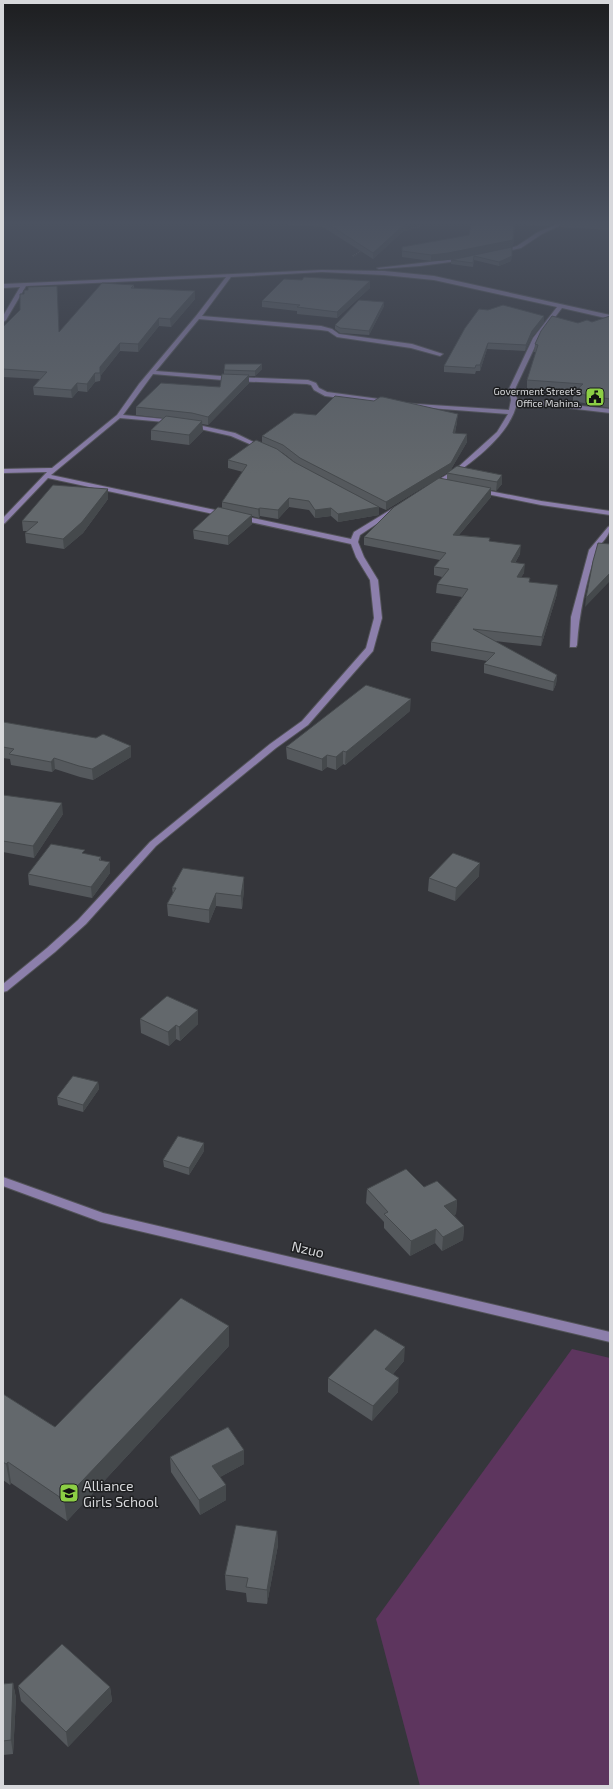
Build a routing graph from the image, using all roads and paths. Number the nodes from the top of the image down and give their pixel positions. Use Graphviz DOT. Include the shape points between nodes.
graph roads {
  1 [pos="11,307"];
  2 [pos="205,307"];
  3 [pos="560,307"];
  4 [pos="562,307"];
  5 [pos="198,317"];
  6 [pos="610,318"];
  7 [pos="3,320"];
  8 [pos="440,354"];
  9 [pos="152,372"];
  10 [pos="514,400"];
  11 [pos="610,411"];
  12 [pos="512,412"];
  13 [pos="119,416"];
  14 [pos="269,451"];
  15 [pos="54,470"];
  16 [pos="3,471"];
  17 [pos="46,476"];
  18 [pos="436,483"];
  19 [pos="451,486"];
  20 [pos="474,490"];
  21 [pos="423,491"];
  22 [pos="405,503"];
  23 [pos="610,513"];
  24 [pos="3,522"];
  25 [pos="610,528"];
  26 [pos="354,542"];
  27 [pos="572,645"];
  28 [pos="3,989"];
  29 [pos="3,1181"];
  30 [pos="610,1337"];
  1 -- 7 [label="street"];
  2 -- 5 [label="street"];
  3 -- 10 [label="street" via="536,338 512,389"];
  4 -- 6 [label="street"];
  5 -- 8 [label="street" via="321,328 330,330 336,336 412,346"];
  5 -- 9 [label="street"];
  9 -- 12 [label="street" via="211,378 308,382 325,394 396,403"];
  9 -- 13 [label="street"];
  10 -- 11 [label="street"];
  10 -- 12 [label="street"];
  12 -- 18 [label="street" via="499,433 458,470"];
  13 -- 14 [label="street" via="233,434"];
  13 -- 15 [label="street"];
  15 -- 16 [label="street"];
  15 -- 17 [label="street"];
  17 -- 24 [label="street"];
  17 -- 26 [label="street"];
  18 -- 19 [label="street"];
  18 -- 21 [label="street"];
  20 -- 23 [label="street"];
  22 -- 26 [label="street" via="383,513 357,534"];
  25 -- 27 [label="street" via="593,550 575,617"];
  26 -- 28 [label="street" via="374,580 378,618 370,649 305,723 153,844 82,922"];
  29 -- 30 [label="street, Nzuo" via="101,1218"];
}
